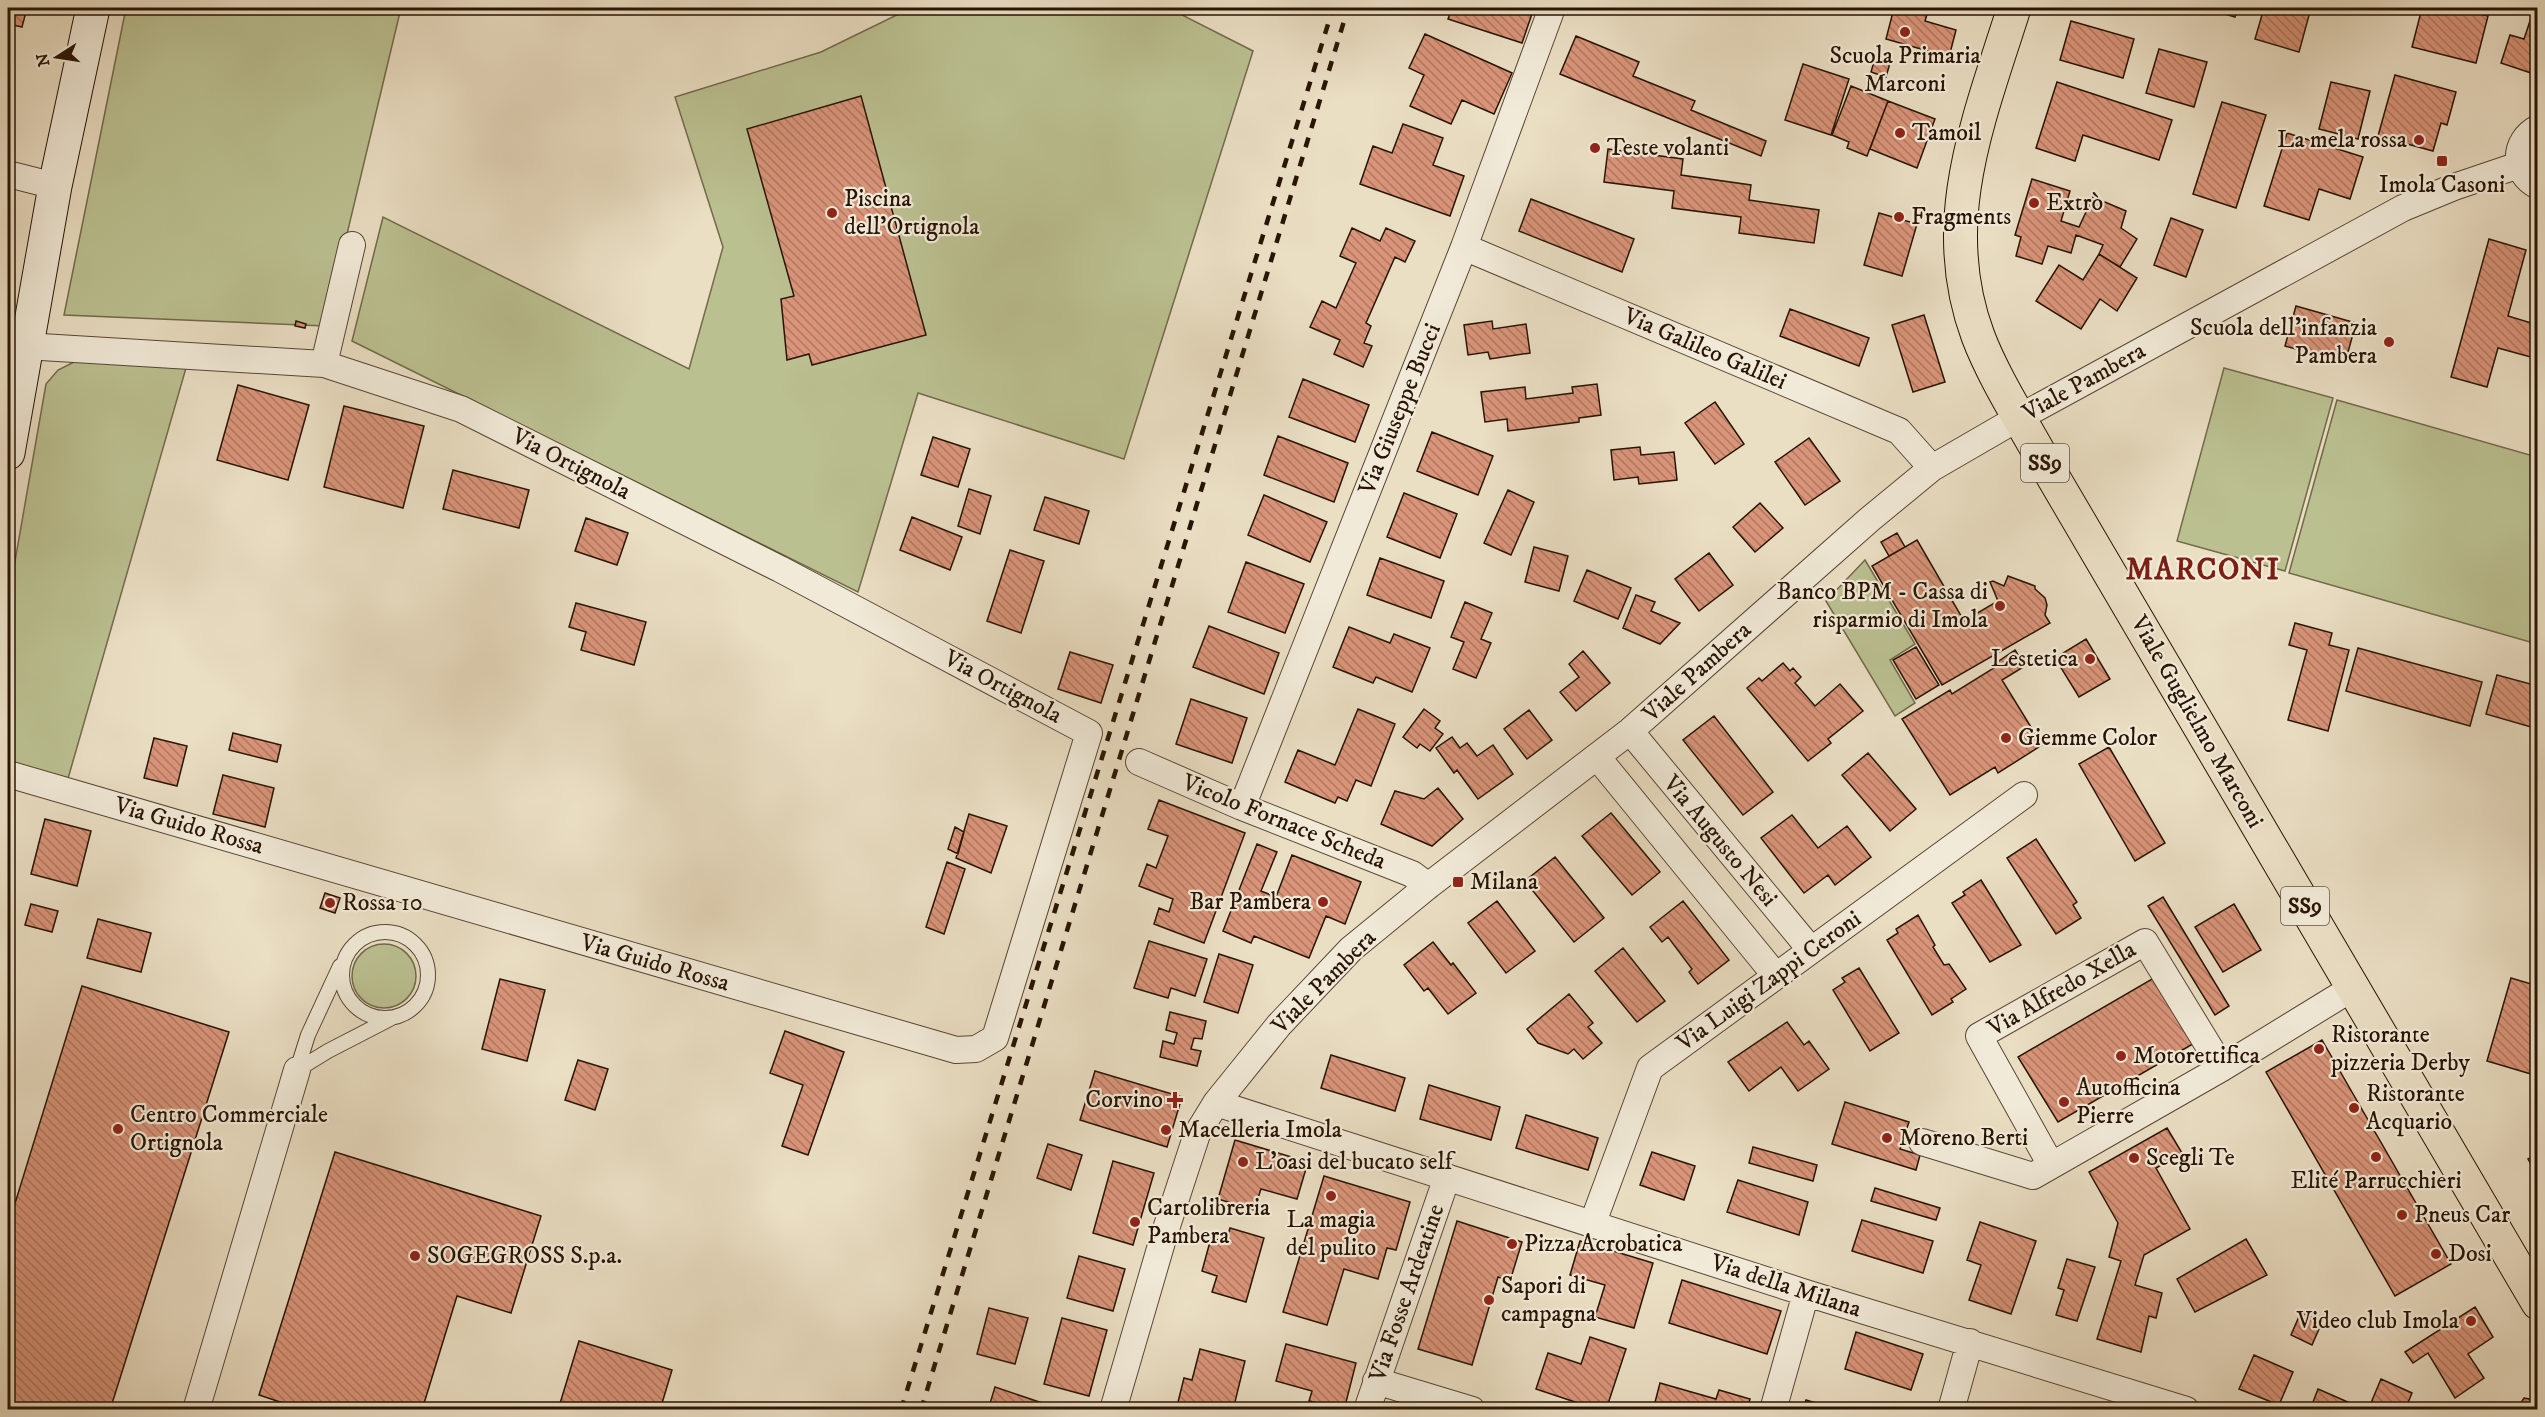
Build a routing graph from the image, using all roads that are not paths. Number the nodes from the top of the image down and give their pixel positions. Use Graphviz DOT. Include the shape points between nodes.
graph roads {
  1 [pos="93,8"];
  2 [pos="1552,8"];
  3 [pos="2014,8"];
  4 [pos="2538,128"];
  5 [pos="2519,165"];
  6 [pos="8,174"];
  7 [pos="55,186"];
  8 [pos="2538,186"];
  9 [pos="352,245"];
  10 [pos="1464,247"];
  11 [pos="16,346"];
  12 [pos="324,364"];
  13 [pos="2020,417"];
  14 [pos="8,453"];
  15 [pos="1932,468"];
  16 [pos="1630,731"];
  17 [pos="1089,733"];
  18 [pos="1598,758"];
  19 [pos="1139,762"];
  20 [pos="8,774"];
  21 [pos="2024,795"];
  22 [pos="1242,807"];
  23 [pos="1428,886"];
  24 [pos="1811,950"];
  25 [pos="344,959"];
  26 [pos="1776,976"];
  27 [pos="2354,987"];
  28 [pos="390,1018"];
  29 [pos="2222,1068"];
  30 [pos="297,1070"];
  31 [pos="1216,1103"];
  32 [pos="1922,1142"];
  33 [pos="2051,1165"];
  34 [pos="1448,1177"];
  35 [pos="1592,1225"];
  36 [pos="1806,1293"];
  37 [pos="2538,1303"];
  38 [pos="1970,1342"];
  39 [pos="1376,1381"];
  40 [pos="196,1410"];
  41 [pos="1113,1410"];
  42 [pos="1367,1410"];
  43 [pos="1472,1410"];
  44 [pos="1773,1410"];
  45 [pos="1951,1410"];
  46 [pos="2186,1410"];
  1 -- 7 [label="main road"];
  2 -- 10 [label="street, Via Giuseppe Bucci"];
  3 -- 13 [label="main road, Viale Guglielmo Marconi / SS9" via="1965,170 1960,250 1978,337"];
  4 -- 5 [label="street" via="2523,140"];
  5 -- 8 [label="street" via="2524,175"];
  5 -- 13 [label="street, Viale Pambera" via="2403,208"];
  6 -- 7 [label="street"];
  7 -- 11 [label="main road"];
  9 -- 12 [label="street"];
  10 -- 15 [label="street, Via Galileo Galilei" via="1899,431"];
  10 -- 22 [label="street, Via Giuseppe Bucci"];
  11 -- 12 [label="street, Via Ortignola"];
  11 -- 14 [label="main road"];
  12 -- 17 [label="street, Via Ortignola" via="460,409 780,568"];
  13 -- 15 [label="street, Viale Pambera"];
  13 -- 27 [label="main road, Viale Guglielmo Marconi / SS9"];
  15 -- 16 [label="street, Viale Pambera"];
  16 -- 18 [label="street, Viale Pambera"];
  16 -- 24 [label="street, Via Augusto Nesi"];
  17 -- 20 [label="street, Via Guido Rossa" via="995,1038 976,1049 956,1050"];
  18 -- 23 [label="street, Viale Pambera"];
  18 -- 26 [label="street, Via Augusto Nesi"];
  19 -- 22 [label="street, Vicolo Fornace Scheda"];
  21 -- 24 [label="street, Via Luigi Zappi Ceroni"];
  22 -- 23 [label="street, Vicolo Fornace Scheda" via="1412,874"];
  23 -- 31 [label="street, Viale Pambera" via="1351,949 1279,1025"];
  24 -- 26 [label="street, Via Luigi Zappi Ceroni"];
  25 -- 28 [label="lane" via="342,982 347,997 358,1010 372,1017"];
  25 -- 28 [label="lane" via="362,938 377,932 410,939 423,955 428,969 426,989 419,1002 404,1014"];
  25 -- 30 [label="lane" via="308,1035"];
  26 -- 35 [label="street, Via Luigi Zappi Ceroni" via="1650,1068"];
  27 -- 29 [label="street"];
  27 -- 37 [label="main road, Viale Guglielmo Marconi / SS9"];
  28 -- 30 [label="lane"];
  29 -- 33 [label="street"];
  29 -- 33 [label="street, Via Alfredo Xella" via="2145,942 1979,1036"];
  30 -- 40 [label="street"];
  31 -- 34 [label="street, Via della Milana"];
  31 -- 41 [label="street, Viale Pambera" via="1197,1134"];
  32 -- 33 [label="street" via="2033,1176"];
  34 -- 35 [label="street, Via della Milana"];
  34 -- 39 [label="street, Via Fosse Ardeatine"];
  35 -- 36 [label="street, Via della Milana"];
  36 -- 38 [label="street, Via della Milana"];
  36 -- 44 [label="street"];
  38 -- 45 [label="street"];
  38 -- 46 [label="street, Via della Milana"];
  39 -- 42 [label="street, Via Fosse Ardeatine"];
  39 -- 43 [label="street"];
}
